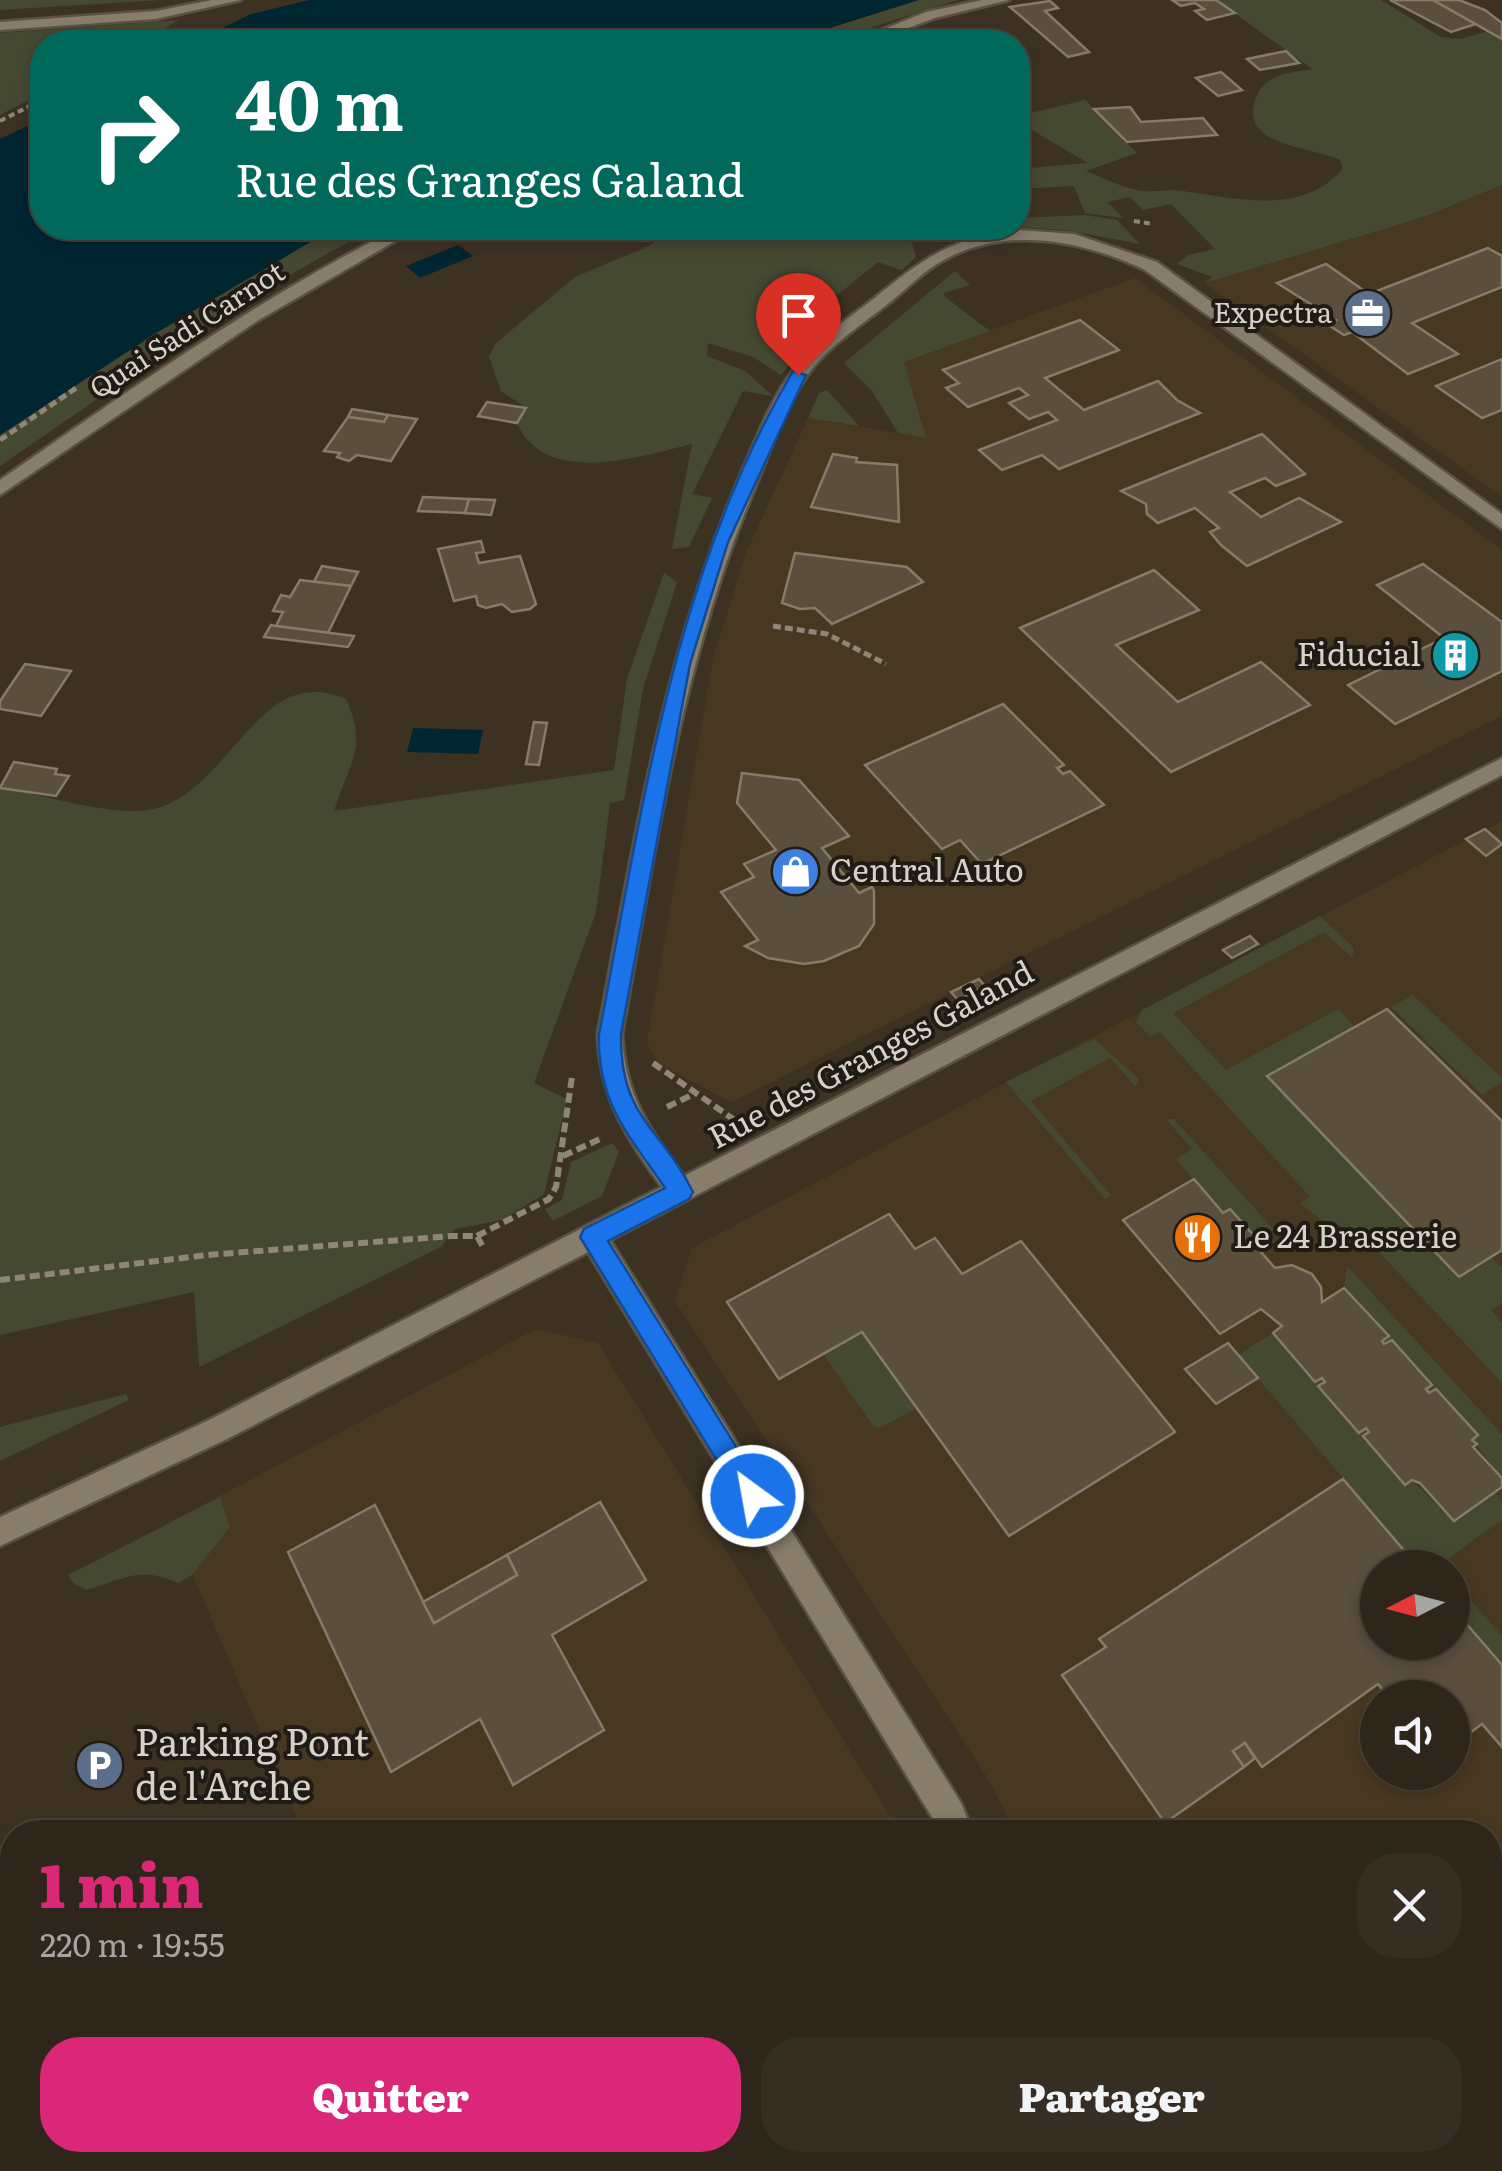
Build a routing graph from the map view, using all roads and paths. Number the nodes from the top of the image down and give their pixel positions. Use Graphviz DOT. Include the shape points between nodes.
graph roads {
  1 [pos="234,0"];
  2 [pos="1002,0"];
  3 [pos="0,26"];
  4 [pos="891,30"];
  5 [pos="30,106"];
  6 [pos="0,121"];
  7 [pos="1030,237"];
  8 [pos="387,240"];
  9 [pos="987,240"];
  10 [pos="0,489"];
  11 [pos="1502,523"];
  12 [pos="773,626"];
  13 [pos="886,664"];
  14 [pos="1502,766"];
  15 [pos="610,1034"];
  16 [pos="759,1150"];
  17 [pos="681,1192"];
  18 [pos="477,1236"];
  19 [pos="592,1237"];
  20 [pos="0,1280"];
  21 [pos="504,1282"];
  22 [pos="0,1532"];
  23 [pos="952,1820"];
  1 -- 3 [label="street" via="156,15"];
  2 -- 4 [label="street"];
  5 -- 6 [label="path"];
  7 -- 11 [label="street" via="1106,246 1151,266"];
  8 -- 10 [label="street, Quai Sadi Carnot" via="174,366"];
  9 -- 15 [label="street" via="936,257 798,375 719,542 685,648"];
  12 -- 13 [label="path" via="827,634"];
  14 -- 16 [label="street, Rue des Granges Galand"];
  15 -- 16 [label="path" via="738,1123"];
  15 -- 17 [label="street" via="618,1102"];
  15 -- 18 [label="path" via="573,1066 564,1156 548,1199"];
  16 -- 17 [label="street, Rue des Granges Galand"];
  17 -- 19 [label="street, Rue des Granges Galand"];
  18 -- 20 [label="path" via="206,1255"];
  18 -- 21 [label="path"];
  19 -- 21 [label="street, Rue des Granges Galand"];
  19 -- 23 [label="street"];
  21 -- 22 [label="street, Rue des Granges Galand" via="217,1430"];
}
